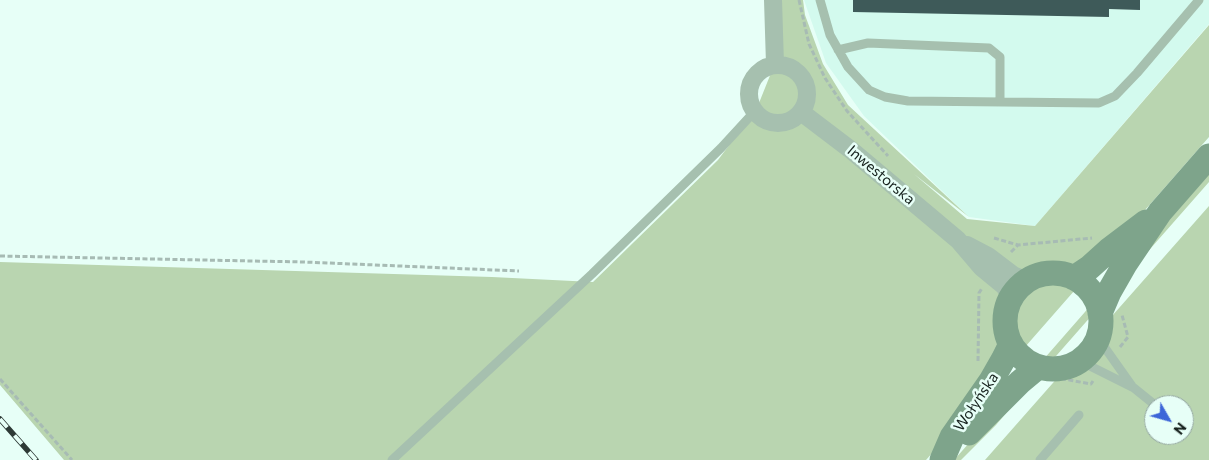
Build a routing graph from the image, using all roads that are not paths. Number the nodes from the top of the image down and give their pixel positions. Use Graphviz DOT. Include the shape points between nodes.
graph roads {
  1 [pos="773,0"];
  2 [pos="820,0"];
  3 [pos="1200,0"];
  4 [pos="838,50"];
  5 [pos="775,64"];
  6 [pos="1000,102"];
  7 [pos="755,111"];
  8 [pos="802,112"];
  9 [pos="1209,156"];
  10 [pos="1160,212"];
  11 [pos="1074,278"];
  12 [pos="1020,289"];
  13 [pos="1100,313"];
  14 [pos="1098,338"];
  15 [pos="1011,344"];
  16 [pos="1080,361"];
  17 [pos="1038,367"];
  18 [pos="1134,388"];
  19 [pos="1144,396"];
  20 [pos="1079,415"];
  21 [pos="392,460"];
  22 [pos="942,460"];
  23 [pos="1040,460"];
  1 -- 5 [label="street"];
  2 -- 4 [label="lane"];
  3 -- 6 [label="lane" via="1115,96 1099,103"];
  4 -- 6 [label="lane" via="848,67 869,90 885,97 908,101"];
  4 -- 6 [label="lane" via="868,43 989,48 1000,58"];
  5 -- 7 [label="street" via="753,78 749,95"];
  5 -- 8 [label="street" via="792,68 804,79 808,96"];
  7 -- 8 [label="street" via="765,120 778,123 791,120"];
  7 -- 21 [label="lane" via="592,274"];
  8 -- 12 [label="street, Inwestorska" via="958,240 1004,286"];
  9 -- 10 [label="main road"];
  10 -- 11 [label="main road"];
  10 -- 13 [label="main road" via="1125,264"];
  11 -- 12 [label="main road" via="1063,274 1039,276"];
  11 -- 13 [label="main road" via="1091,292"];
  12 -- 15 [label="main road" via="1007,309 1005,321"];
  13 -- 14 [label="main road"];
  14 -- 16 [label="main road"];
  14 -- 18 [label="lane"];
  15 -- 17 [label="main road" via="1022,358"];
  15 -- 22 [label="main road, Wołyńska" via="991,381 952,437"];
  16 -- 17 [label="main road" via="1060,369"];
  16 -- 18 [label="lane"];
  17 -- 22 [label="main road, Wołyńska"];
  18 -- 19 [label="lane"];
  20 -- 23 [label="lane"];
}
